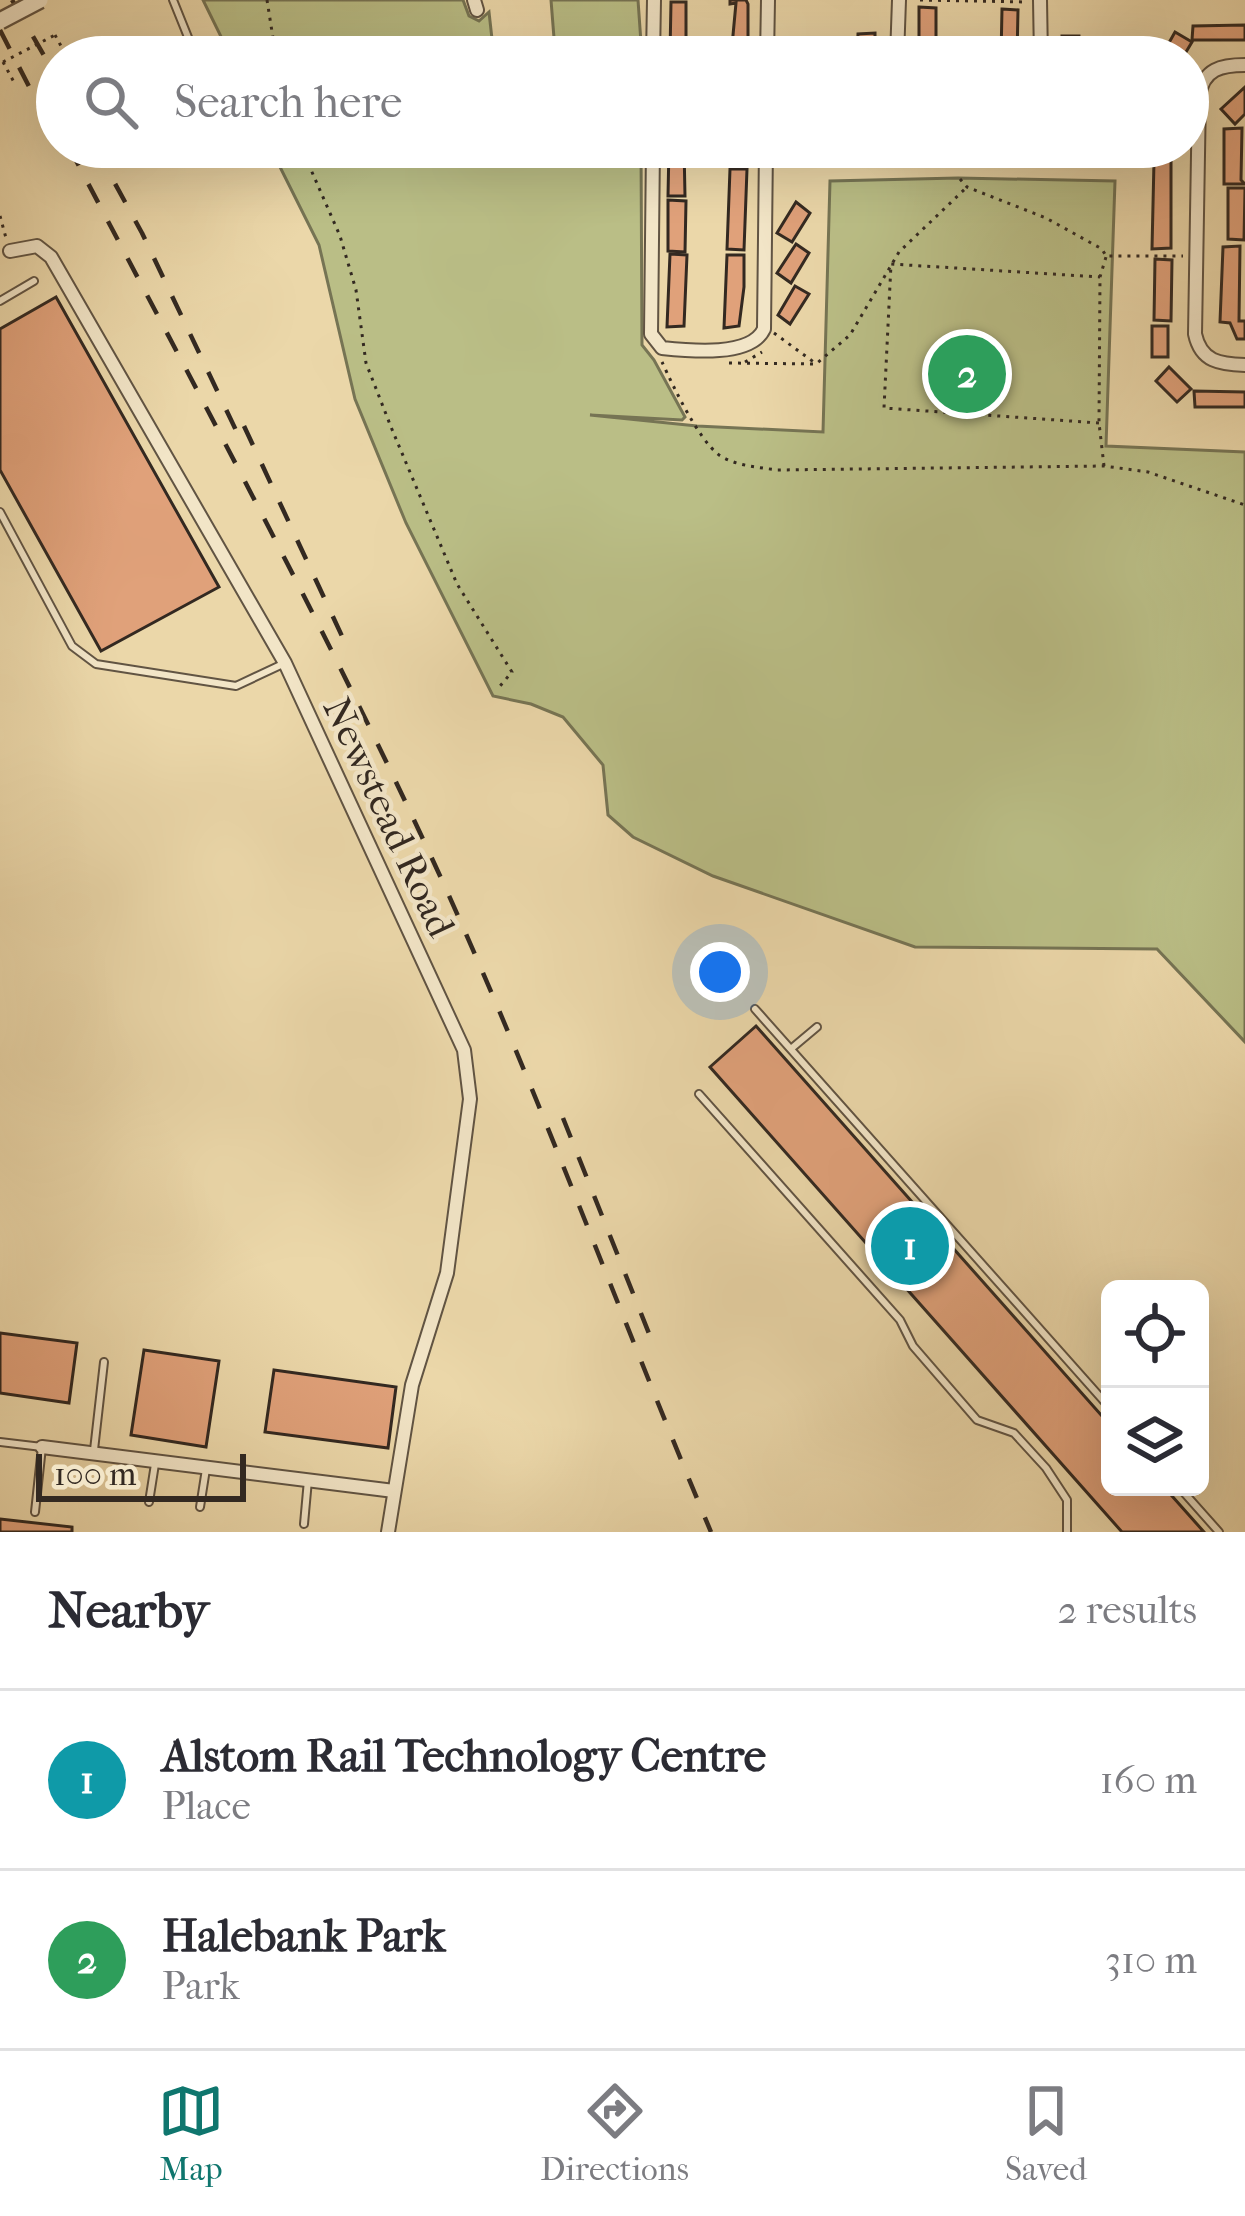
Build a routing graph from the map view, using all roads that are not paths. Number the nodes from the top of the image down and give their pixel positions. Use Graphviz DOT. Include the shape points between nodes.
graph roads {
  1 [pos="40,0"];
  2 [pos="173,0"];
  3 [pos="654,0"];
  4 [pos="768,0"];
  5 [pos="899,0"];
  6 [pos="1040,1"];
  7 [pos="0,21"];
  8 [pos="188,36"];
  9 [pos="653,36"];
  10 [pos="767,36"];
  11 [pos="898,36"];
  12 [pos="1041,36"];
  13 [pos="1245,65"];
  14 [pos="1209,75"];
  15 [pos="653,168"];
  16 [pos="766,168"];
  17 [pos="1199,168"];
  18 [pos="10,251"];
  19 [pos="34,281"];
  20 [pos="0,301"];
  21 [pos="1245,365"];
  22 [pos="0,512"];
  23 [pos="285,663"];
  24 [pos="755,1009"];
  25 [pos="817,1027"];
  26 [pos="792,1048"];
  27 [pos="698,1094"];
  28 [pos="104,1362"];
  29 [pos="1101,1398"];
  30 [pos="0,1442"];
  31 [pos="42,1448"];
  32 [pos="94,1454"];
  33 [pos="156,1462"];
  34 [pos="206,1468"];
  35 [pos="308,1480"];
  36 [pos="394,1491"];
  37 [pos="1187,1496"];
  38 [pos="149,1502"];
  39 [pos="200,1507"];
  40 [pos="35,1512"];
  41 [pos="304,1524"];
  42 [pos="388,1532"];
  43 [pos="1067,1532"];
  44 [pos="1219,1532"];
  1 -- 7 [label="street, bridge"];
  2 -- 8 [label="lane"];
  3 -- 9 [label="street"];
  4 -- 10 [label="street"];
  5 -- 11 [label="street"];
  6 -- 12 [label="street"];
  13 -- 14 [label="street"];
  15 -- 16 [label="street" via="652,334 662,354 758,342"];
  17 -- 21 [label="street" via="1197,342 1210,360"];
  18 -- 23 [label="street, Newstead Road" via="38,246 51,257"];
  19 -- 20 [label="lane"];
  22 -- 23 [label="lane" via="72,646 96,664 236,686"];
  23 -- 36 [label="street, Newstead Road" via="470,1076 447,1274 412,1385"];
  24 -- 26 [label="lane"];
  25 -- 26 [label="lane"];
  26 -- 29 [label="lane"];
  27 -- 43 [label="lane" via="900,1320 977,1420 1014,1433 1046,1468 1067,1500"];
  28 -- 32 [label="lane"];
  30 -- 31 [label="lane"];
  31 -- 32 [label="street"];
  31 -- 40 [label="lane"];
  32 -- 33 [label="street"];
  33 -- 34 [label="street"];
  33 -- 38 [label="lane"];
  34 -- 35 [label="street"];
  34 -- 39 [label="lane"];
  35 -- 36 [label="street"];
  35 -- 41 [label="lane"];
  36 -- 42 [label="street, Newstead Road"];
  37 -- 44 [label="lane"];
}
